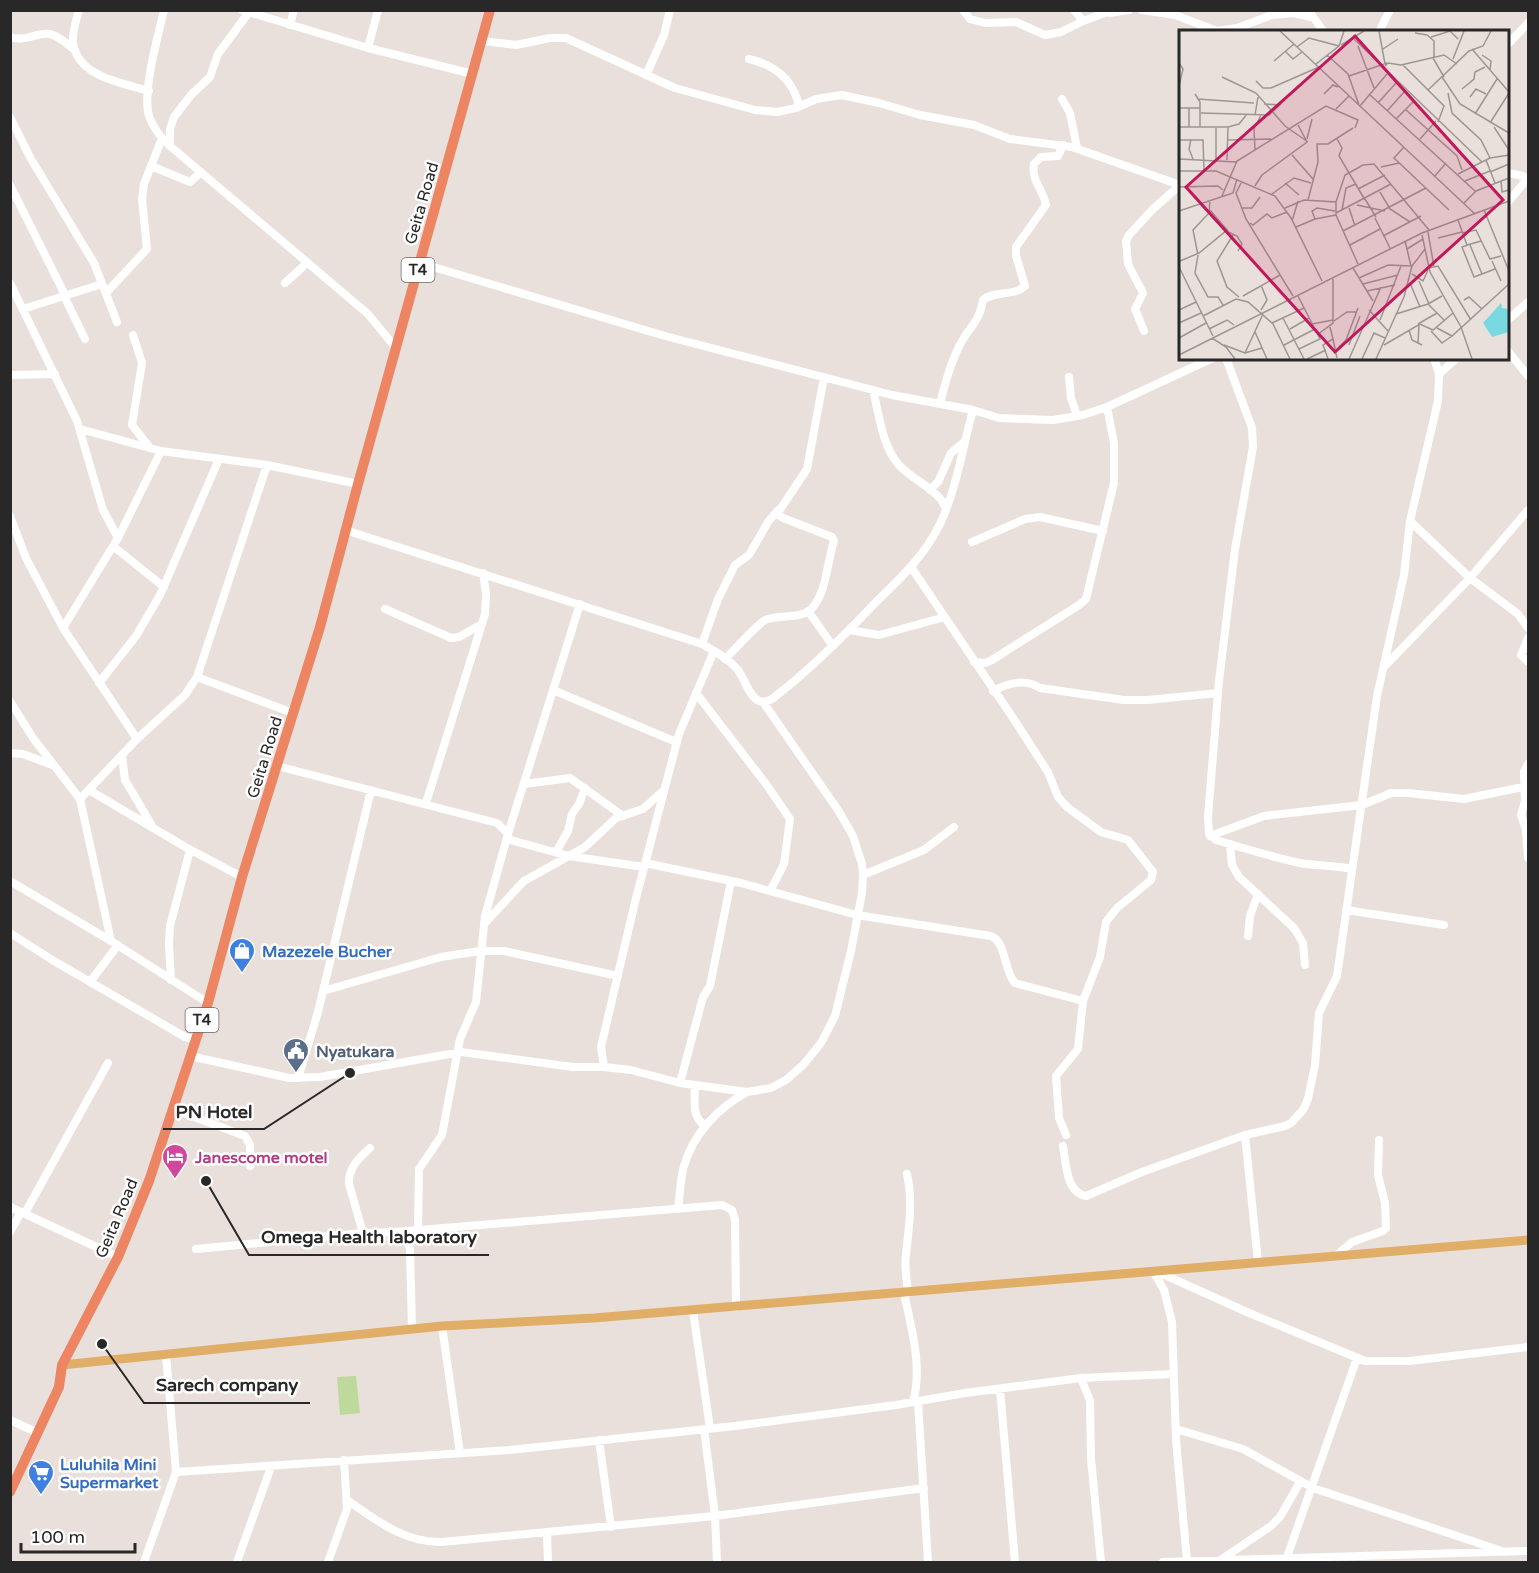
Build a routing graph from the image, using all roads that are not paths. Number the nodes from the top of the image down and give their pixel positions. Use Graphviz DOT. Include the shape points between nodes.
graph roads {
  1 [pos="79,10"];
  2 [pos="164,10"];
  3 [pos="294,10"];
  4 [pos="378,10"];
  5 [pos="490,10"];
  6 [pos="670,10"];
  7 [pos="963,10"];
  8 [pos="1074,10"];
  9 [pos="1129,10"];
  10 [pos="1142,10"];
  11 [pos="1390,10"];
  12 [pos="245,11"];
  13 [pos="1111,12"];
  14 [pos="1309,14"];
  15 [pos="1083,21"];
  16 [pos="1528,23"];
  17 [pos="291,25"];
  18 [pos="1214,30"];
  19 [pos="1224,30"];
  20 [pos="1322,30"];
  21 [pos="1380,30"];
  22 [pos="10,37"];
  23 [pos="482,41"];
  24 [pos="1509,43"];
  25 [pos="368,48"];
  26 [pos="75,50"];
  27 [pos="749,59"];
  28 [pos="473,74"];
  29 [pos="646,75"];
  30 [pos="149,91"];
  31 [pos="1062,99"];
  32 [pos="799,106"];
  33 [pos="10,117"];
  34 [pos="162,138"];
  35 [pos="1063,145"];
  36 [pos="170,146"];
  37 [pos="1077,148"];
  38 [pos="151,166"];
  39 [pos="201,172"];
  40 [pos="1509,173"];
  41 [pos="1526,177"];
  42 [pos="10,185"];
  43 [pos="1179,185"];
  44 [pos="1179,186"];
  45 [pos="1509,201"];
  46 [pos="307,262"];
  47 [pos="420,263"];
  48 [pos="10,283"];
  49 [pos="285,283"];
  50 [pos="102,284"];
  51 [pos="106,293"];
  52 [pos="64,296"];
  53 [pos="10,302"];
  54 [pos="1528,302"];
  55 [pos="21,305"];
  56 [pos="1509,319"];
  57 [pos="117,322"];
  58 [pos="1144,331"];
  59 [pos="133,336"];
  60 [pos="85,339"];
  61 [pos="396,347"];
  62 [pos="1509,352"];
  63 [pos="1209,360"];
  64 [pos="1227,360"];
  65 [pos="1435,360"];
  66 [pos="1455,360"];
  67 [pos="55,374"];
  68 [pos="1439,374"];
  69 [pos="10,375"];
  70 [pos="1528,376"];
  71 [pos="824,377"];
  72 [pos="1069,377"];
  73 [pos="873,390"];
  74 [pos="940,404"];
  75 [pos="1107,407"];
  76 [pos="973,410"];
  77 [pos="1077,416"];
  78 [pos="80,429"];
  79 [pos="964,442"];
  80 [pos="151,449"];
  81 [pos="161,452"];
  82 [pos="219,459"];
  83 [pos="267,465"];
  84 [pos="358,484"];
  85 [pos="930,490"];
  86 [pos="778,510"];
  87 [pos="946,510"];
  88 [pos="1528,510"];
  89 [pos="10,516"];
  90 [pos="1410,521"];
  91 [pos="345,530"];
  92 [pos="1103,531"];
  93 [pos="118,538"];
  94 [pos="972,542"];
  95 [pos="113,546"];
  96 [pos="911,567"];
  97 [pos="483,573"];
  98 [pos="1470,578"];
  99 [pos="164,587"];
  100 [pos="580,604"];
  101 [pos="385,609"];
  102 [pos="808,611"];
  103 [pos="945,617"];
  104 [pos="482,624"];
  105 [pos="63,628"];
  106 [pos="1528,628"];
  107 [pos="849,630"];
  108 [pos="1528,638"];
  109 [pos="702,644"];
  110 [pos="833,646"];
  111 [pos="714,651"];
  112 [pos="725,659"];
  113 [pos="974,662"];
  114 [pos="1528,662"];
  115 [pos="1385,666"];
  116 [pos="197,677"];
  117 [pos="99,683"];
  118 [pos="553,690"];
  119 [pos="993,691"];
  120 [pos="696,693"];
  121 [pos="1218,693"];
  122 [pos="10,701"];
  123 [pos="763,702"];
  124 [pos="13,709"];
  125 [pos="294,714"];
  126 [pos="136,739"];
  127 [pos="676,742"];
  128 [pos="10,753"];
  129 [pos="122,754"];
  130 [pos="1528,764"];
  131 [pos="53,765"];
  132 [pos="277,766"];
  133 [pos="524,784"];
  134 [pos="1526,786"];
  135 [pos="585,788"];
  136 [pos="89,789"];
  137 [pos="371,790"];
  138 [pos="664,790"];
  139 [pos="80,800"];
  140 [pos="426,803"];
  141 [pos="1362,805"];
  142 [pos="622,816"];
  143 [pos="151,826"];
  144 [pos="954,827"];
  145 [pos="1210,836"];
  146 [pos="508,837"];
  147 [pos="1230,844"];
  148 [pos="190,850"];
  149 [pos="556,852"];
  150 [pos="569,856"];
  151 [pos="1528,858"];
  152 [pos="645,865"];
  153 [pos="1352,869"];
  154 [pos="863,875"];
  155 [pos="242,877"];
  156 [pos="10,881"];
  157 [pos="731,881"];
  158 [pos="770,891"];
  159 [pos="1258,894"];
  160 [pos="1346,910"];
  161 [pos="857,915"];
  162 [pos="484,923"];
  163 [pos="1444,925"];
  164 [pos="10,933"];
  165 [pos="1248,936"];
  166 [pos="114,943"];
  167 [pos="480,951"];
  168 [pos="1305,965"];
  169 [pos="618,976"];
  170 [pos="171,980"];
  171 [pos="90,982"];
  172 [pos="323,991"];
  173 [pos="1083,1001"];
  174 [pos="208,1003"];
  175 [pos="196,1040"];
  176 [pos="458,1053"];
  177 [pos="190,1056"];
  178 [pos="108,1063"];
  179 [pos="604,1067"];
  180 [pos="298,1078"];
  181 [pos="680,1083"];
  182 [pos="695,1086"];
  183 [pos="747,1092"];
  184 [pos="173,1109"];
  185 [pos="705,1126"];
  186 [pos="1066,1135"];
  187 [pos="1245,1135"];
  188 [pos="1379,1140"];
  189 [pos="1063,1146"];
  190 [pos="370,1148"];
  191 [pos="250,1166"];
  192 [pos="907,1174"];
  193 [pos="10,1207"];
  194 [pos="678,1209"];
  195 [pos="23,1213"];
  196 [pos="415,1231"];
  197 [pos="10,1232"];
  198 [pos="395,1232"];
  199 [pos="363,1233"];
  200 [pos="1528,1240"];
  201 [pos="409,1245"];
  202 [pos="196,1249"];
  203 [pos="1337,1255"];
  204 [pos="118,1257"];
  205 [pos="1258,1262"];
  206 [pos="1154,1271"];
  207 [pos="906,1293"];
  208 [pos="736,1307"];
  209 [pos="693,1311"];
  210 [pos="442,1326"];
  211 [pos="412,1329"];
  212 [pos="1528,1347"];
  213 [pos="166,1354"];
  214 [pos="1357,1358"];
  215 [pos="62,1365"];
  216 [pos="1173,1374"];
  217 [pos="1081,1378"];
  218 [pos="1000,1389"];
  219 [pos="915,1402"];
  220 [pos="10,1420"];
  221 [pos="707,1429"];
  222 [pos="1176,1429"];
  223 [pos="36,1432"];
  224 [pos="599,1440"];
  225 [pos="460,1453"];
  226 [pos="344,1460"];
  227 [pos="271,1467"];
  228 [pos="176,1472"];
  229 [pos="1300,1482"];
  230 [pos="924,1488"];
  231 [pos="1313,1488"];
  232 [pos="10,1491"];
  233 [pos="347,1500"];
  234 [pos="714,1515"];
  235 [pos="610,1527"];
  236 [pos="547,1533"];
  237 [pos="1528,1551"];
  238 [pos="1506,1552"];
  239 [pos="1221,1560"];
  240 [pos="1286,1560"];
  241 [pos="1187,1561"];
  242 [pos="1211,1561"];
  243 [pos="144,1563"];
  244 [pos="237,1563"];
  245 [pos="328,1563"];
  246 [pos="548,1563"];
  247 [pos="717,1563"];
  248 [pos="927,1563"];
  249 [pos="1015,1563"];
  250 [pos="1101,1563"];
  251 [pos="1163,1563"];
  1 -- 26 [label="street"];
  2 -- 30 [label="street"];
  3 -- 17 [label="street"];
  4 -- 25 [label="street"];
  5 -- 23 [label="highway, Geita Road / T4"];
  6 -- 29 [label="street" via="664,35"];
  7 -- 15 [label="street" via="970,19 985,23 1016,22 1045,35"];
  8 -- 15 [label="street"];
  9 -- 13 [label="street"];
  10 -- 18 [label="street" via="1175,15"];
  11 -- 21 [label="street"];
  12 -- 17 [label="street"];
  12 -- 36 [label="street" via="218,54 210,77 174,117"];
  13 -- 15 [label="street"];
  14 -- 19 [label="street" via="1272,15"];
  14 -- 20 [label="street"];
  16 -- 24 [label="street"];
  17 -- 25 [label="street"];
  22 -- 26 [label="street" via="52,35"];
  23 -- 28 [label="highway, Geita Road / T4"];
  23 -- 29 [label="street" via="516,45 566,38"];
  25 -- 28 [label="street"];
  26 -- 30 [label="street" via="99,76"];
  27 -- 32 [label="street" via="778,71 792,88"];
  28 -- 47 [label="highway, Geita Road / T4"];
  29 -- 32 [label="street" via="675,88 755,110 777,112"];
  30 -- 34 [label="street" via="150,118"];
  31 -- 37 [label="street" via="1072,119"];
  32 -- 35 [label="street" via="842,95 974,125 1010,139"];
  33 -- 50 [label="street" via="94,263"];
  34 -- 36 [label="street"];
  34 -- 38 [label="street"];
  35 -- 37 [label="street"];
  35 -- 74 [label="street" via="1058,156 1041,157 1034,164 1035,182 1046,205 1016,247 1025,286 1011,294 983,300 981,313 954,357"];
  36 -- 39 [label="street"];
  37 -- 43 [label="street"];
  38 -- 39 [label="street" via="190,182"];
  38 -- 51 [label="street" via="141,199 147,249"];
  39 -- 46 [label="street"];
  40 -- 41 [label="street"];
  41 -- 45 [label="street"];
  42 -- 52 [label="street"];
  44 -- 58 [label="street" via="1126,241 1128,264 1143,293 1135,309"];
  46 -- 49 [label="street"];
  46 -- 61 [label="street" via="375,321"];
  47 -- 61 [label="highway, Geita Road / T4"];
  47 -- 71 [label="street" via="665,336"];
  48 -- 55 [label="street"];
  50 -- 51 [label="street"];
  50 -- 52 [label="street"];
  51 -- 57 [label="street"];
  52 -- 55 [label="street"];
  52 -- 60 [label="street"];
  53 -- 55 [label="street"];
  54 -- 56 [label="street"];
  55 -- 67 [label="street"];
  59 -- 80 [label="street" via="142,363 132,425"];
  61 -- 84 [label="highway, Geita Road / T4"];
  62 -- 70 [label="street"];
  63 -- 75 [label="street"];
  64 -- 121 [label="street" via="1252,428 1253,447 1235,549"];
  65 -- 68 [label="street"];
  66 -- 68 [label="street"];
  67 -- 69 [label="street"];
  67 -- 78 [label="street"];
  68 -- 90 [label="street" via="1438,401"];
  71 -- 73 [label="street"];
  71 -- 86 [label="street" via="807,469"];
  72 -- 77 [label="street"];
  73 -- 74 [label="street"];
  73 -- 85 [label="street" via="884,433 898,463"];
  74 -- 76 [label="street"];
  75 -- 77 [label="street"];
  75 -- 92 [label="street" via="1114,442 1114,483"];
  76 -- 77 [label="street" via="999,418 1053,420"];
  76 -- 79 [label="street"];
  78 -- 80 [label="street"];
  78 -- 93 [label="street" via="103,510"];
  79 -- 85 [label="street" via="951,453 938,482"];
  79 -- 87 [label="street"];
  80 -- 81 [label="street"];
  81 -- 82 [label="street"];
  81 -- 93 [label="street"];
  82 -- 83 [label="street"];
  82 -- 99 [label="street"];
  83 -- 84 [label="street"];
  83 -- 116 [label="street"];
  84 -- 91 [label="highway, Geita Road / T4"];
  85 -- 87 [label="street" via="942,500"];
  86 -- 102 [label="street" via="783,519 833,539 827,578"];
  86 -- 109 [label="street" via="749,555 735,565"];
  87 -- 96 [label="street"];
  88 -- 98 [label="street"];
  89 -- 105 [label="street" via="26,558"];
  90 -- 98 [label="street"];
  90 -- 115 [label="street" via="1404,575"];
  91 -- 97 [label="street"];
  91 -- 125 [label="highway, Geita Road / T4"];
  92 -- 94 [label="street" via="1040,517 1025,519"];
  92 -- 113 [label="street" via="1084,601 992,660"];
  93 -- 95 [label="street"];
  95 -- 99 [label="street"];
  95 -- 105 [label="street"];
  96 -- 103 [label="street"];
  96 -- 107 [label="street"];
  97 -- 100 [label="street"];
  97 -- 104 [label="street" via="486,605"];
  98 -- 106 [label="street" via="1509,606"];
  98 -- 115 [label="street"];
  99 -- 117 [label="street" via="135,636"];
  100 -- 109 [label="street"];
  100 -- 118 [label="street"];
  101 -- 104 [label="street" via="451,638"];
  102 -- 110 [label="street"];
  102 -- 112 [label="street" via="766,620"];
  103 -- 107 [label="street" via="879,635"];
  103 -- 113 [label="street"];
  104 -- 140 [label="street"];
  105 -- 117 [label="street"];
  107 -- 110 [label="street"];
  108 -- 114 [label="street" via="1521,656"];
  109 -- 111 [label="street"];
  110 -- 123 [label="street" via="787,688"];
  111 -- 112 [label="street"];
  111 -- 120 [label="street"];
  112 -- 123 [label="street" via="738,670 755,698"];
  113 -- 119 [label="street"];
  115 -- 141 [label="street"];
  116 -- 125 [label="street"];
  116 -- 126 [label="street" via="184,695"];
  117 -- 126 [label="street"];
  118 -- 127 [label="street"];
  118 -- 133 [label="street"];
  119 -- 121 [label="street" via="1010,683 1032,682 1040,688 1124,700"];
  119 -- 173 [label="street" via="1048,772 1062,802 1101,832 1128,840 1152,872 1151,880 1106,922 1100,957"];
  120 -- 127 [label="street"];
  120 -- 158 [label="street" via="790,819 784,864"];
  121 -- 145 [label="street" via="1208,817"];
  122 -- 124 [label="street"];
  123 -- 154 [label="street" via="838,810 853,836"];
  124 -- 131 [label="street"];
  125 -- 132 [label="highway, Geita Road / T4"];
  126 -- 129 [label="street"];
  127 -- 138 [label="street"];
  128 -- 131 [label="street"];
  129 -- 136 [label="street"];
  129 -- 143 [label="street" via="125,780"];
  130 -- 134 [label="street" via="1524,772"];
  131 -- 139 [label="street"];
  132 -- 137 [label="street"];
  132 -- 155 [label="highway, Geita Road / T4"];
  133 -- 135 [label="street" via="568,777"];
  133 -- 146 [label="street"];
  134 -- 141 [label="street" via="1464,799 1399,792"];
  134 -- 151 [label="street" via="1521,818"];
  135 -- 142 [label="street"];
  135 -- 149 [label="street"];
  136 -- 139 [label="street"];
  136 -- 143 [label="street"];
  137 -- 140 [label="street"];
  137 -- 172 [label="street"];
  138 -- 142 [label="street" via="644,810"];
  138 -- 152 [label="street"];
  139 -- 166 [label="street"];
  140 -- 146 [label="street" via="498,822"];
  141 -- 145 [label="street" via="1264,816"];
  141 -- 153 [label="street"];
  142 -- 150 [label="street"];
  143 -- 148 [label="street"];
  144 -- 154 [label="street" via="924,850"];
  145 -- 147 [label="street"];
  146 -- 149 [label="street"];
  146 -- 162 [label="street"];
  147 -- 153 [label="street" via="1298,862"];
  147 -- 159 [label="street" via="1235,871"];
  148 -- 155 [label="street"];
  148 -- 170 [label="street" via="170,926"];
  149 -- 150 [label="street"];
  150 -- 152 [label="street"];
  150 -- 162 [label="street" via="524,881"];
  152 -- 157 [label="street"];
  152 -- 169 [label="street"];
  153 -- 160 [label="street"];
  154 -- 161 [label="street"];
  155 -- 174 [label="highway, Geita Road / T4"];
  156 -- 166 [label="street"];
  157 -- 158 [label="street"];
  157 -- 181 [label="street" via="710,986 703,997"];
  158 -- 161 [label="street"];
  159 -- 165 [label="street"];
  159 -- 168 [label="street" via="1301,937"];
  160 -- 163 [label="street"];
  160 -- 187 [label="street" via="1336,980 1319,1013 1308,1099 1291,1123"];
  161 -- 173 [label="street" via="991,936 999,942 1015,983"];
  161 -- 183 [label="street" via="835,1016 821,1043 786,1080 771,1088"];
  162 -- 167 [label="street"];
  164 -- 171 [label="street"];
  166 -- 170 [label="street"];
  166 -- 171 [label="street"];
  167 -- 169 [label="street" via="504,951"];
  167 -- 172 [label="street" via="441,957"];
  167 -- 176 [label="street" via="476,1002"];
  169 -- 179 [label="street" via="601,1047"];
  170 -- 174 [label="street"];
  171 -- 175 [label="street"];
  172 -- 180 [label="street"];
  173 -- 186 [label="street" via="1078,1049 1056,1076 1059,1118"];
  174 -- 175 [label="highway, Geita Road / T4"];
  175 -- 177 [label="highway, Geita Road / T4"];
  176 -- 179 [label="street"];
  176 -- 180 [label="street"];
  176 -- 196 [label="street" via="442,1137 419,1169"];
  177 -- 180 [label="street"];
  177 -- 184 [label="highway, Geita Road / T4"];
  178 -- 195 [label="street"];
  179 -- 181 [label="street"];
  181 -- 182 [label="street"];
  182 -- 183 [label="street"];
  182 -- 185 [label="street" via="694,1113"];
  183 -- 185 [label="street"];
  184 -- 191 [label="street" via="244,1136 250,1145"];
  184 -- 204 [label="highway, Geita Road / T4"];
  185 -- 194 [label="street" via="687,1156"];
  187 -- 189 [label="street" via="1086,1196 1073,1188"];
  187 -- 205 [label="street"];
  188 -- 203 [label="street" via="1378,1175 1385,1203 1385,1230 1352,1242"];
  190 -- 199 [label="street" via="358,1158 348,1178"];
  192 -- 207 [label="street" via="911,1192"];
  193 -- 195 [label="street"];
  194 -- 196 [label="street"];
  194 -- 208 [label="street" via="722,1205 732,1210"];
  195 -- 197 [label="street"];
  195 -- 204 [label="street"];
  196 -- 198 [label="street"];
  196 -- 201 [label="street"];
  198 -- 199 [label="street"];
  198 -- 201 [label="street"];
  199 -- 202 [label="street"];
  200 -- 203 [label="main road"];
  201 -- 211 [label="street"];
  203 -- 205 [label="main road"];
  204 -- 215 [label="highway, Geita Road / T4"];
  205 -- 206 [label="main road"];
  206 -- 207 [label="main road"];
  206 -- 214 [label="street"];
  206 -- 216 [label="street" via="1171,1313"];
  207 -- 208 [label="main road"];
  207 -- 219 [label="street" via="914,1343"];
  208 -- 209 [label="main road"];
  209 -- 210 [label="main road"];
  209 -- 221 [label="street"];
  210 -- 211 [label="main road"];
  210 -- 225 [label="street"];
  211 -- 213 [label="main road"];
  212 -- 214 [label="street" via="1410,1361"];
  213 -- 215 [label="main road"];
  213 -- 228 [label="street"];
  214 -- 231 [label="street"];
  215 -- 223 [label="highway, Geita Road / T4" via="59,1387"];
  216 -- 217 [label="street"];
  216 -- 222 [label="street"];
  217 -- 218 [label="street"];
  217 -- 250 [label="street" via="1090,1401"];
  218 -- 219 [label="street"];
  218 -- 249 [label="street"];
  219 -- 221 [label="street"];
  219 -- 230 [label="street"];
  220 -- 223 [label="street"];
  221 -- 224 [label="street"];
  221 -- 234 [label="street"];
  222 -- 229 [label="street" via="1243,1449"];
  222 -- 241 [label="street"];
  223 -- 232 [label="highway, Geita Road / T4"];
  224 -- 225 [label="street"];
  224 -- 235 [label="street"];
  225 -- 226 [label="street"];
  226 -- 227 [label="street"];
  226 -- 233 [label="street"];
  227 -- 228 [label="street"];
  227 -- 244 [label="street"];
  228 -- 243 [label="street"];
  229 -- 231 [label="street"];
  229 -- 239 [label="street" via="1271,1526"];
  230 -- 234 [label="street"];
  230 -- 248 [label="street"];
  231 -- 238 [label="street"];
  231 -- 240 [label="street"];
  233 -- 236 [label="street" via="373,1519 423,1542"];
  233 -- 245 [label="street" via="346,1518"];
  234 -- 235 [label="street"];
  234 -- 247 [label="street"];
  235 -- 236 [label="street"];
  236 -- 246 [label="street"];
  237 -- 238 [label="street"];
  238 -- 240 [label="street"];
  239 -- 240 [label="street"];
  239 -- 242 [label="street"];
  241 -- 242 [label="street"];
  241 -- 251 [label="street"];
}
